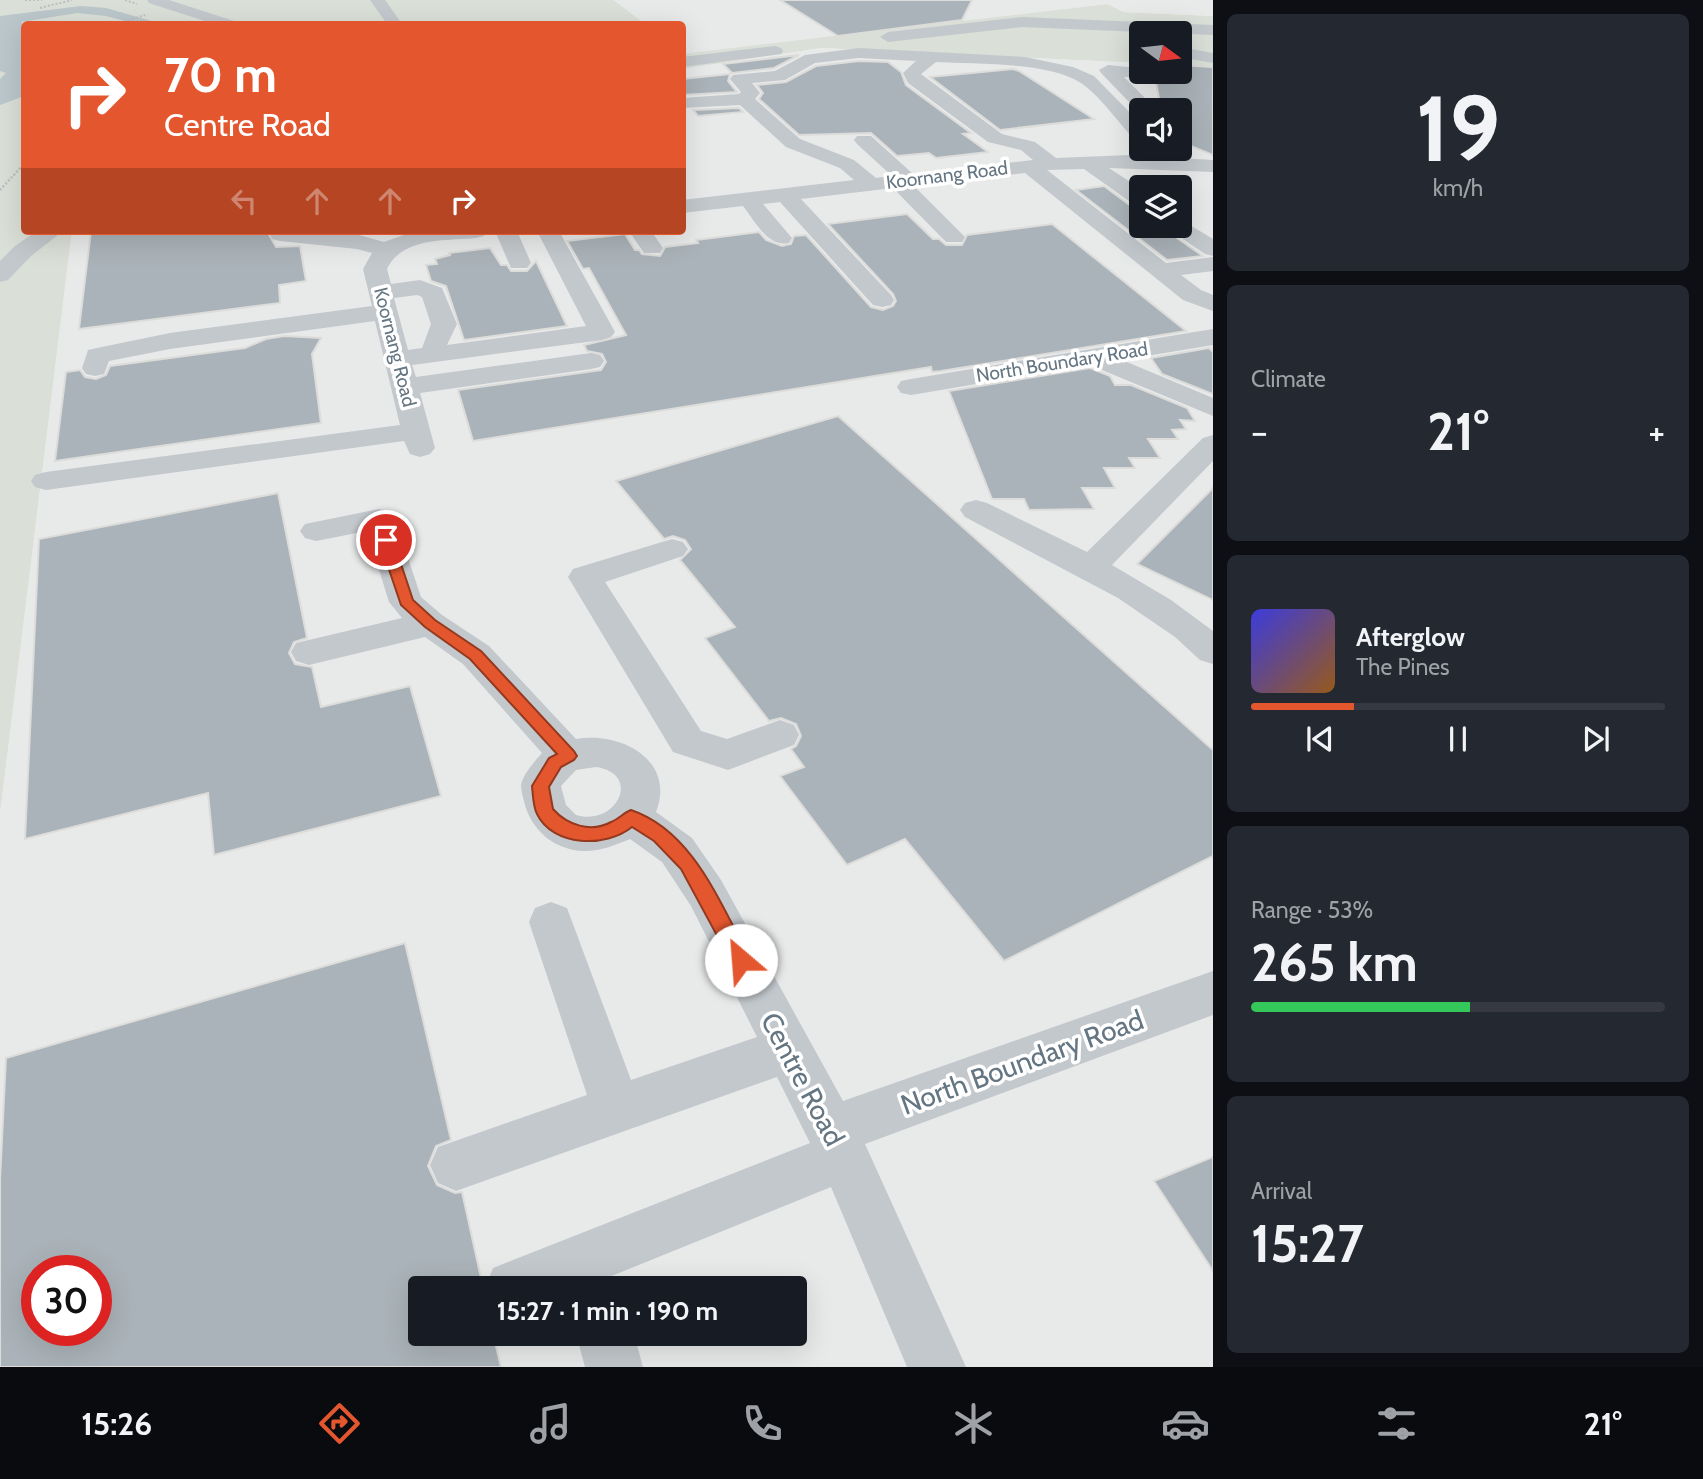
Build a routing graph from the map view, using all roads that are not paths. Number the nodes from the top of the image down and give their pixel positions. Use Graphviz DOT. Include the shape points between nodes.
graph roads {
  1 [pos="377,0"];
  2 [pos="153,6"];
  3 [pos="1048,6"];
  4 [pos="1099,10"];
  5 [pos="1008,11"];
  6 [pos="216,21"];
  7 [pos="393,21"];
  8 [pos="1034,22"];
  9 [pos="1122,26"];
  10 [pos="1213,30"];
  11 [pos="1129,34"];
  12 [pos="1192,54"];
  13 [pos="933,56"];
  14 [pos="1213,58"];
  15 [pos="686,62"];
  16 [pos="1129,72"];
  17 [pos="779,76"];
  18 [pos="686,77"];
  19 [pos="738,79"];
  20 [pos="793,88"];
  21 [pos="1140,98"];
  22 [pos="744,99"];
  23 [pos="686,103"];
  24 [pos="1129,122"];
  25 [pos="864,141"];
  26 [pos="1192,154"];
  27 [pos="1130,161"];
  28 [pos="1188,161"];
  29 [pos="1086,162"];
  30 [pos="1052,163"];
  31 [pos="1206,165"];
  32 [pos="1029,166"];
  33 [pos="1143,175"];
  34 [pos="902,181"];
  35 [pos="871,184"];
  36 [pos="1129,192"];
  37 [pos="785,195"];
  38 [pos="748,199"];
  39 [pos="686,207"];
  40 [pos="1192,220"];
  41 [pos="46,235"];
  42 [pos="305,235"];
  43 [pos="441,235"];
  44 [pos="508,235"];
  45 [pos="550,235"];
  46 [pos="356,237"];
  47 [pos="954,237"];
  48 [pos="781,238"];
  49 [pos="1213,249"];
  50 [pos="387,250"];
  51 [pos="519,263"];
  52 [pos="1213,264"];
  53 [pos="1163,270"];
  54 [pos="0,275"];
  55 [pos="882,300"];
  56 [pos="383,302"];
  57 [pos="1213,304"];
  58 [pos="1213,337"];
  59 [pos="437,354"];
  60 [pos="1093,357"];
  61 [pos="398,359"];
  62 [pos="591,361"];
  63 [pos="95,368"];
  64 [pos="405,387"];
  65 [pos="911,387"];
  66 [pos="1213,408"];
  67 [pos="1213,444"];
  68 [pos="46,481"];
  69 [pos="976,510"];
  70 [pos="316,531"];
  71 [pos="672,549"];
  72 [pos="1089,569"];
  73 [pos="430,624"];
  74 [pos="1213,650"];
  75 [pos="309,652"];
  76 [pos="780,735"];
  77 [pos="687,742"];
  78 [pos="568,756"];
  79 [pos="631,767"];
  80 [pos="631,817"];
  81 [pos="551,922"];
  82 [pos="1213,993"];
  83 [pos="788,1050"];
  84 [pos="617,1110"];
  85 [pos="838,1143"];
  86 [pos="456,1165"];
  87 [pos="589,1274"];
  88 [pos="608,1346"];
  89 [pos="614,1367"];
  90 [pos="937,1367"];
  1 -- 7 [label="street"];
  2 -- 6 [label="street"];
  3 -- 5 [label="street"];
  4 -- 8 [label="street"];
  8 -- 9 [label="street"];
  8 -- 15 [label="street"];
  9 -- 10 [label="street"];
  9 -- 11 [label="street"];
  12 -- 14 [label="street"];
  13 -- 17 [label="street" via="822,56"];
  13 -- 24 [label="street" via="1025,62 1079,75"];
  13 -- 30 [label="street" via="912,73 914,79 995,138 1028,146"];
  16 -- 21 [label="street" via="1108,70"];
  17 -- 19 [label="street"];
  17 -- 20 [label="street"];
  18 -- 19 [label="street" via="732,73"];
  19 -- 22 [label="street" via="751,93"];
  22 -- 23 [label="street"];
  22 -- 35 [label="street" via="793,143 848,164"];
  25 -- 34 [label="street"];
  26 -- 31 [label="street"];
  27 -- 29 [label="street, Koornang Road"];
  27 -- 33 [label="street"];
  28 -- 31 [label="street, Koornang Road"];
  29 -- 30 [label="street, Koornang Road"];
  29 -- 36 [label="street"];
  30 -- 32 [label="street, Koornang Road"];
  32 -- 34 [label="street, Koornang Road"];
  32 -- 53 [label="street"];
  34 -- 35 [label="street, Koornang Road"];
  34 -- 47 [label="street"];
  35 -- 37 [label="street, Koornang Road"];
  37 -- 38 [label="street, Koornang Road"];
  37 -- 55 [label="street"];
  38 -- 39 [label="street, Koornang Road"];
  38 -- 48 [label="street"];
  40 -- 49 [label="street"];
  41 -- 54 [label="street"];
  42 -- 46 [label="street"];
  43 -- 50 [label="street"];
  44 -- 51 [label="street"];
  45 -- 59 [label="street" via="602,332"];
  46 -- 50 [label="street"];
  50 -- 56 [label="street, Koornang Road" via="375,270"];
  52 -- 53 [label="street"];
  53 -- 57 [label="street" via="1192,296"];
  56 -- 59 [label="street" via="420,287 433,293 444,324 434,345"];
  56 -- 61 [label="street, Koornang Road"];
  56 -- 63 [label="street" via="97,356"];
  58 -- 60 [label="street, North Boundary Road"];
  59 -- 61 [label="street"];
  60 -- 65 [label="street, North Boundary Road"];
  60 -- 66 [label="street"];
  61 -- 64 [label="street, Koornang Road"];
  62 -- 64 [label="street"];
  64 -- 68 [label="street, Koornang Road" via="418,440"];
  67 -- 72 [label="street"];
  69 -- 72 [label="street"];
  70 -- 73 [label="street" via="379,519 407,602"];
  71 -- 77 [label="street" via="585,577"];
  72 -- 74 [label="street" via="1158,606"];
  73 -- 75 [label="street"];
  73 -- 78 [label="street" via="476,655"];
  76 -- 77 [label="street" via="728,755"];
  77 -- 79 [label="street"];
  78 -- 79 [label="street" via="608,753"];
  78 -- 80 [label="street" via="555,762 541,786 541,803 553,822 568,831 603,833"];
  79 -- 80 [label="street" via="642,790"];
  80 -- 83 [label="street, Centre Road" via="688,863"];
  81 -- 84 [label="street"];
  82 -- 85 [label="street, North Boundary Road"];
  83 -- 84 [label="street"];
  83 -- 85 [label="street, Centre Road"];
  84 -- 86 [label="street"];
  85 -- 87 [label="street, North Boundary Road"];
  85 -- 90 [label="street, Centre Road"];
  88 -- 89 [label="street"];
}
